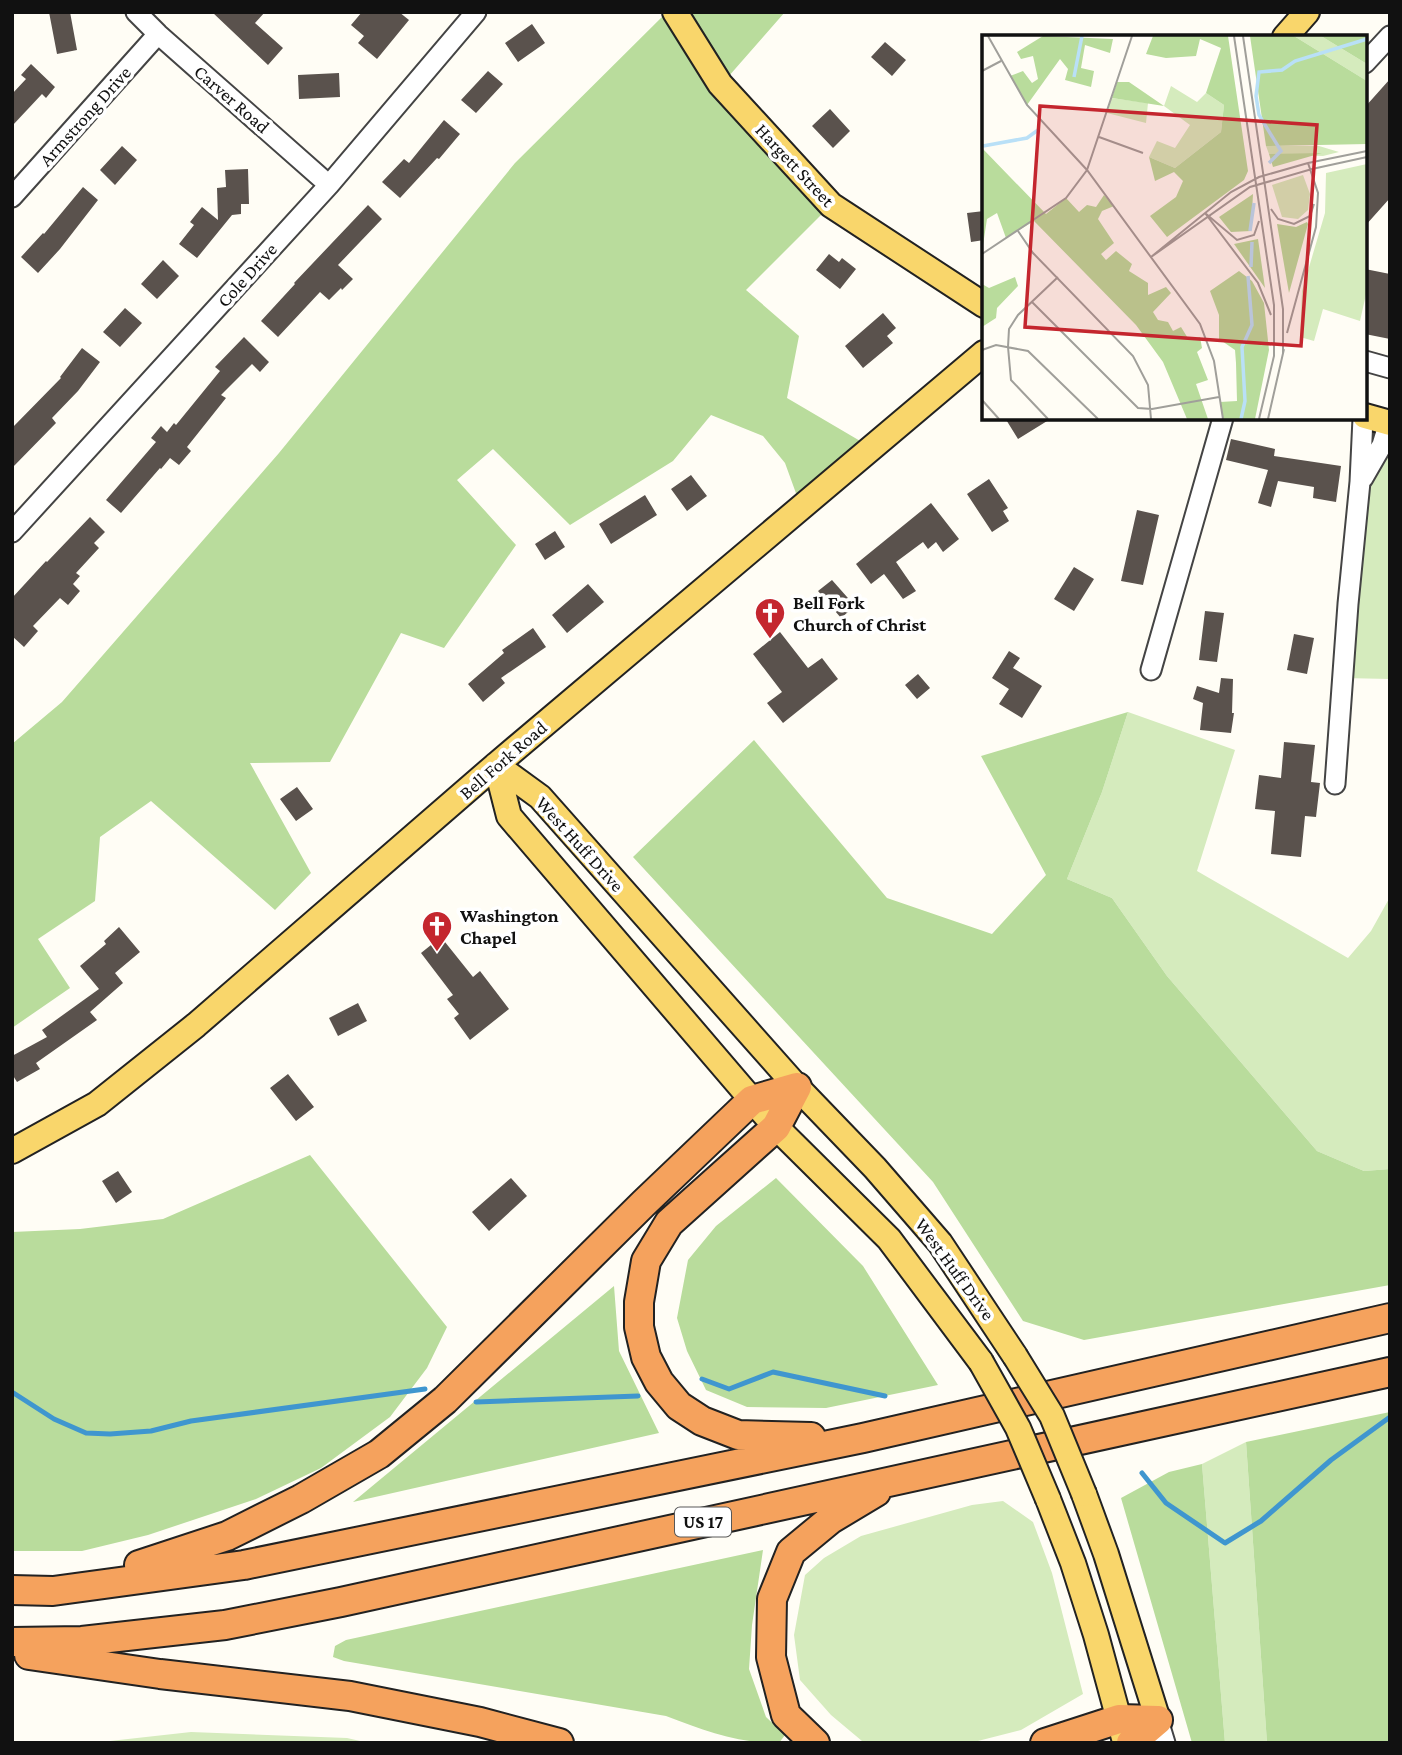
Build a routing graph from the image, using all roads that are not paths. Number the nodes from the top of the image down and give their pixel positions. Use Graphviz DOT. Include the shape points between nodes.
graph roads {
  1 [pos="136,12"];
  2 [pos="476,12"];
  3 [pos="675,12"];
  4 [pos="1307,12"];
  5 [pos="158,34"];
  6 [pos="1287,35"];
  7 [pos="1390,36"];
  8 [pos="1367,61"];
  9 [pos="329,185"];
  10 [pos="12,197"];
  11 [pos="982,304"];
  12 [pos="982,355"];
  13 [pos="1367,362"];
  14 [pos="1390,368"];
  15 [pos="1222,420"];
  16 [pos="1377,420"];
  17 [pos="12,532"];
  18 [pos="1151,670"];
  19 [pos="496,765"];
  20 [pos="1335,783"];
  21 [pos="797,1087"];
  22 [pos="752,1100"];
  23 [pos="776,1126"];
  24 [pos="12,1152"];
  25 [pos="1390,1318"];
  26 [pos="1390,1372"];
  27 [pos="863,1438"];
  28 [pos="895,1480"];
  29 [pos="12,1590"];
  30 [pos="54,1591"];
  31 [pos="12,1643"];
  32 [pos="12,1653"];
  33 [pos="1161,1731"];
  34 [pos="1125,1735"];
  35 [pos="559,1743"];
  36 [pos="815,1743"];
  37 [pos="1045,1743"];
  1 -- 5 [label="street, Carver Road"];
  2 -- 9 [label="street, Cole Drive"];
  3 -- 11 [label="main road, Hargett Street" via="720,84 831,205"];
  4 -- 6 [label="main road"];
  5 -- 9 [label="street, Carver Road"];
  5 -- 10 [label="street, Armstrong Drive"];
  7 -- 8 [label="street"];
  9 -- 17 [label="street, Cole Drive"];
  12 -- 19 [label="main road, Bell Fork Road"];
  13 -- 14 [label="street"];
  15 -- 18 [label="street"];
  16 -- 20 [label="street" via="1382,445 1360,482"];
  19 -- 21 [label="main road, West Huff Drive" via="540,797"];
  19 -- 22 [label="main road, West Huff Drive" via="509,816"];
  19 -- 24 [label="main road, Bell Fork Road" via="156,1057 97,1104"];
  21 -- 22 [label="highway"];
  21 -- 23 [label="highway"];
  21 -- 33 [label="main road, West Huff Drive, bridge" via="940,1243 1052,1416 1106,1554"];
  22 -- 23 [label="main road, West Huff Drive"];
  22 -- 30 [label="highway" via="445,1400 379,1454 227,1536"];
  23 -- 27 [label="highway" via="669,1223 646,1261 639,1327 646,1357 679,1406 738,1436"];
  23 -- 34 [label="main road, West Huff Drive, bridge" via="889,1239 981,1362 1017,1427 1073,1563"];
  25 -- 27 [label="highway"];
  26 -- 28 [label="highway, US 17"];
  27 -- 30 [label="highway" via="244,1565"];
  28 -- 31 [label="highway, US 17" via="225,1625 82,1641"];
  28 -- 36 [label="highway" via="831,1519 791,1552 772,1600 771,1657 786,1715"];
  29 -- 30 [label="highway"];
  32 -- 35 [label="highway" via="350,1696"];
  33 -- 34 [label="highway"];
  34 -- 37 [label="highway"];
}
